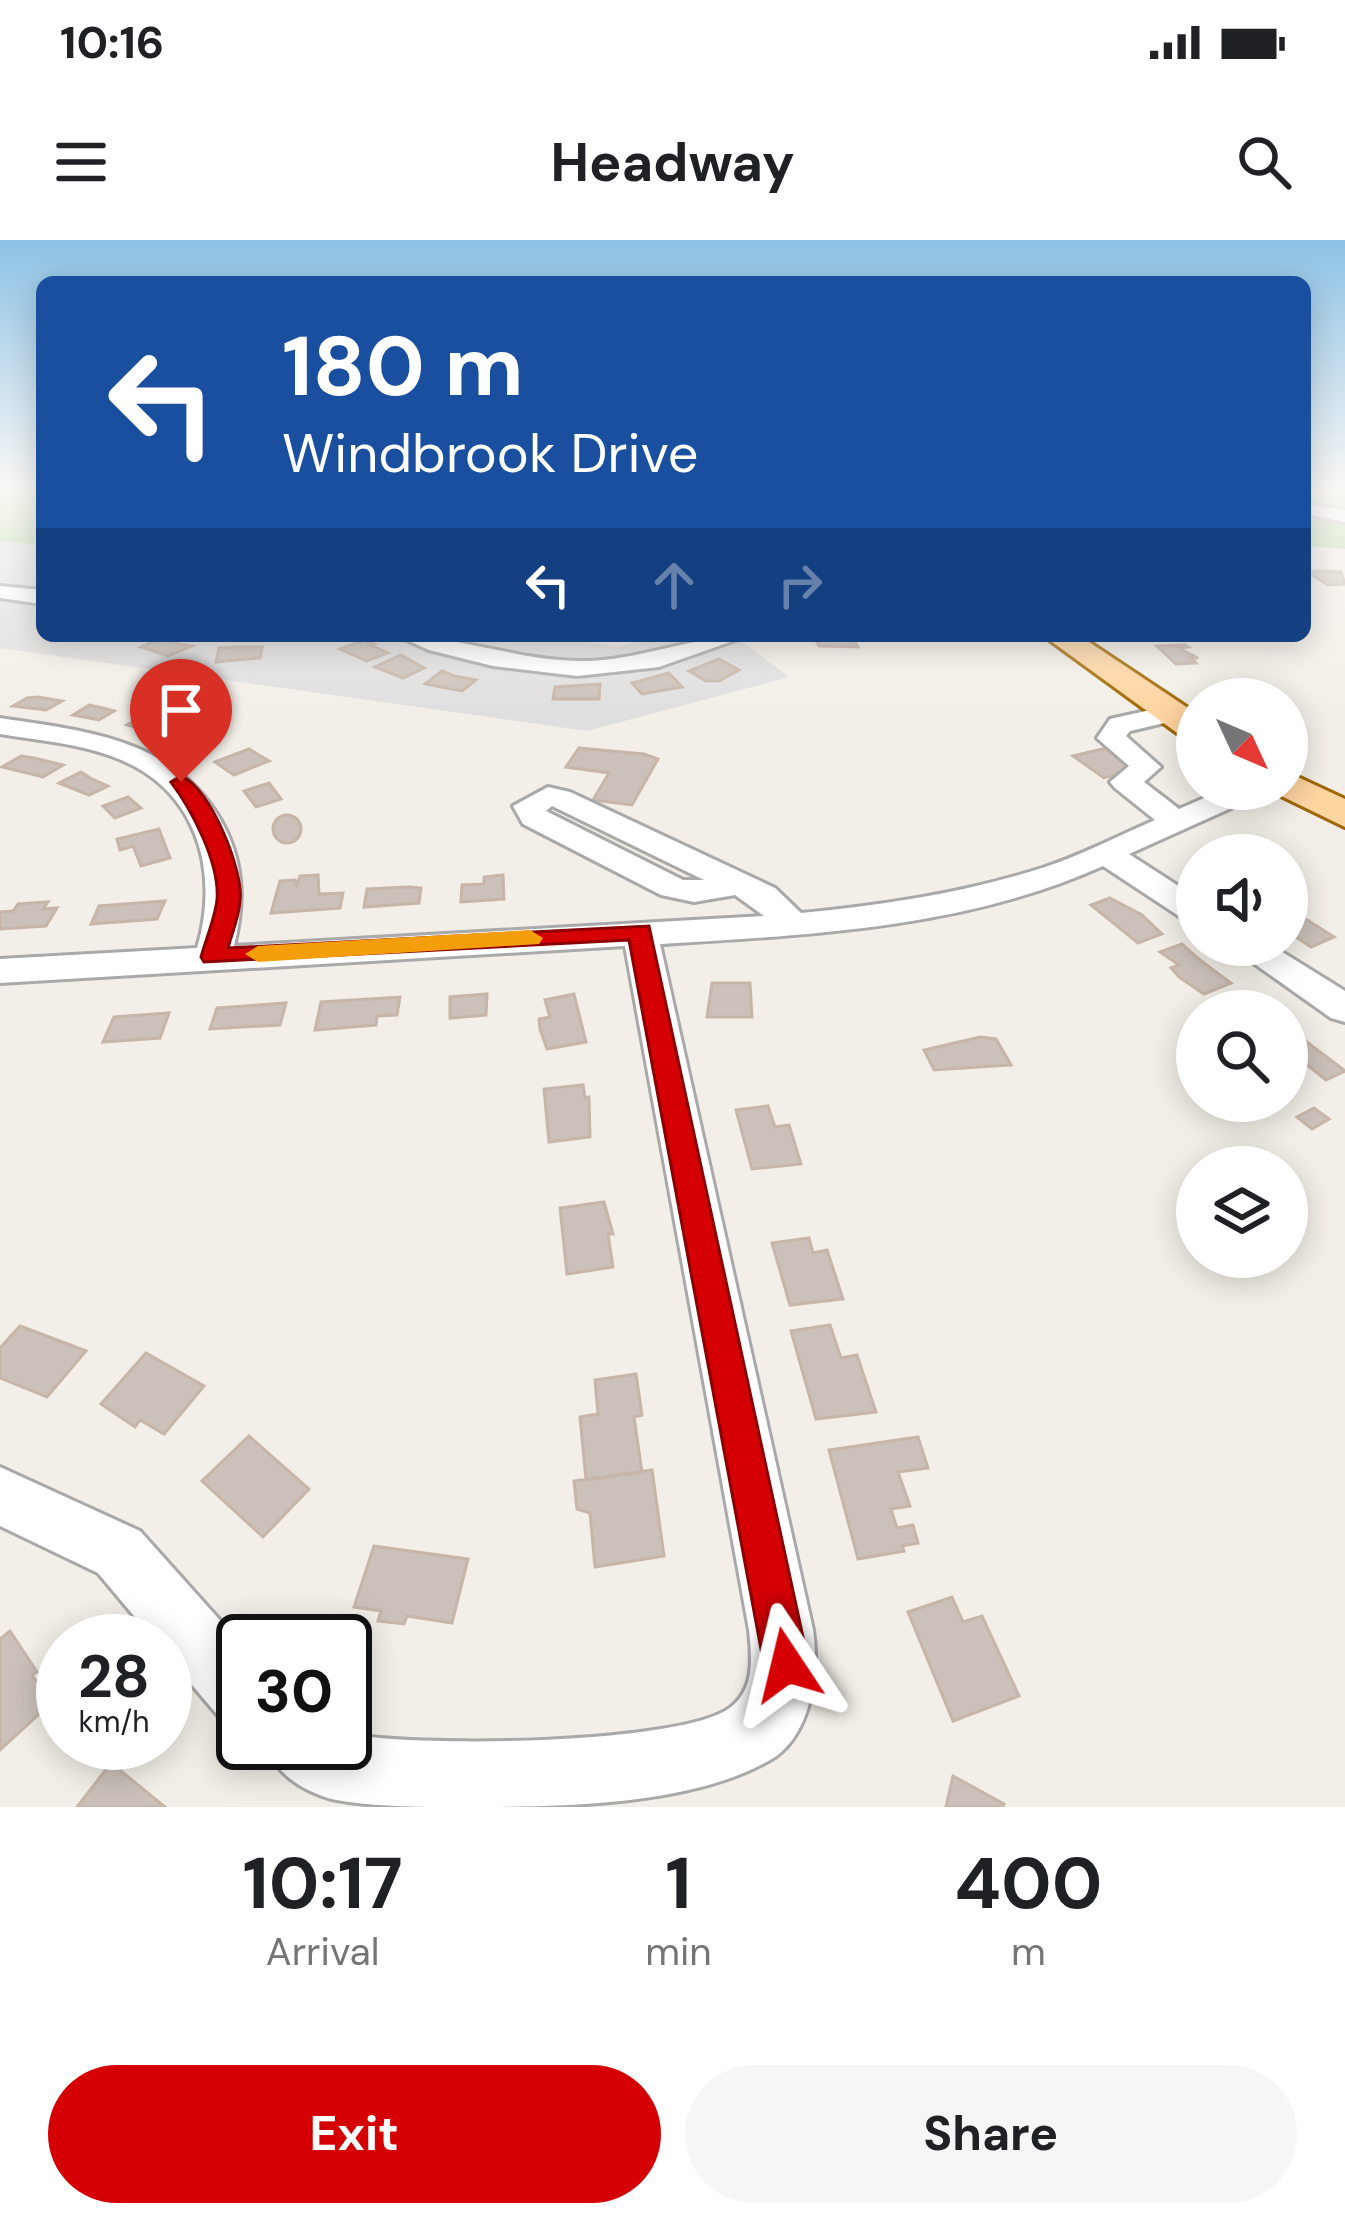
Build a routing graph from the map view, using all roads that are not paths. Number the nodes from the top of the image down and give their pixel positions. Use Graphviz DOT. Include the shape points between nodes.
graph roads {
  1 [pos="0,592"];
  2 [pos="36,596"];
  3 [pos="428,642"];
  4 [pos="715,642"];
  5 [pos="1068,642"];
  6 [pos="1176,717"];
  7 [pos="1176,722"];
  8 [pos="0,726"];
  9 [pos="1308,795"];
  10 [pos="1196,810"];
  11 [pos="1345,815"];
  12 [pos="1173,819"];
  13 [pos="1106,854"];
  14 [pos="739,884"];
  15 [pos="1176,899"];
  16 [pos="793,925"];
  17 [pos="640,932"];
  18 [pos="213,957"];
  19 [pos="1278,966"];
  20 [pos="0,971"];
  21 [pos="1345,1009"];
  22 [pos="0,1496"];
  23 [pos="216,1663"];
  24 [pos="372,1770"];
  1 -- 2 [label="street"];
  3 -- 4 [label="street" via="552,668 637,665"];
  5 -- 6 [label="main road"];
  7 -- 12 [label="street" via="1120,725 1111,738 1148,767 1125,782"];
  8 -- 18 [label="street" via="114,746 181,782 214,837 230,897"];
  9 -- 11 [label="main road"];
  10 -- 12 [label="street"];
  12 -- 13 [label="street"];
  13 -- 15 [label="street"];
  13 -- 16 [label="street" via="992,893"];
  14 -- 14 [label="street" via="559,798 527,806 535,818 673,888"];
  14 -- 16 [label="street" via="764,895"];
  16 -- 17 [label="street"];
  17 -- 18 [label="street"];
  17 -- 24 [label="street" via="782,1630 783,1685 753,1733 735,1745 647,1764 519,1776"];
  18 -- 20 [label="street"];
  19 -- 21 [label="street"];
  22 -- 23 [label="street" via="118,1552"];
}
